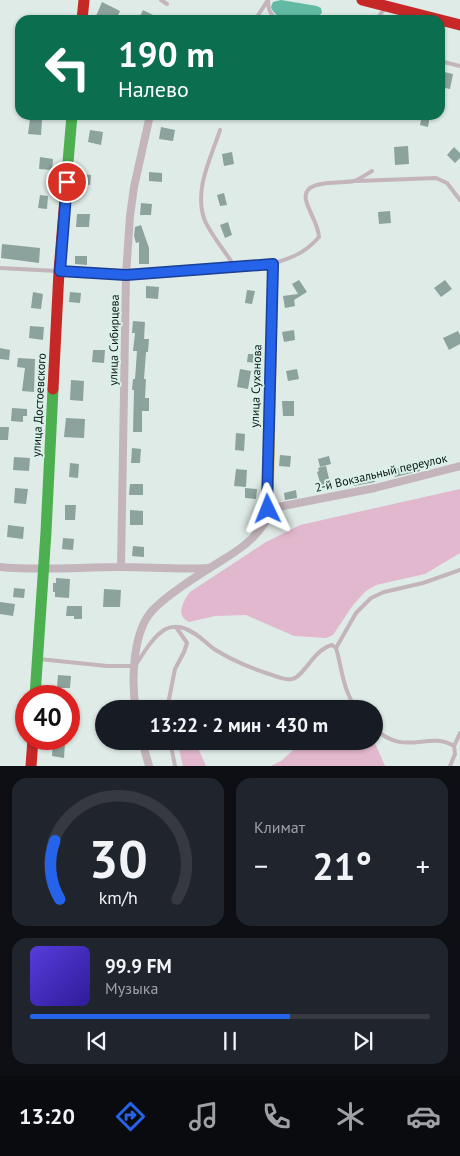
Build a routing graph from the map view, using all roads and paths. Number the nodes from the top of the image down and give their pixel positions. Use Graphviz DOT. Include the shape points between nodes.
graph roads {
  1 [pos="84,0"];
  2 [pos="161,0"];
  3 [pos="268,0"];
  4 [pos="362,0"];
  5 [pos="167,4"];
  6 [pos="386,6"];
  7 [pos="82,15"];
  8 [pos="258,15"];
  9 [pos="271,15"];
  10 [pos="380,15"];
  11 [pos="412,15"];
  12 [pos="445,22"];
  13 [pos="460,25"];
  14 [pos="445,62"];
  15 [pos="460,66"];
  16 [pos="72,120"];
  17 [pos="149,120"];
  18 [pos="220,130"];
  19 [pos="372,171"];
  20 [pos="354,181"];
  21 [pos="460,200"];
  22 [pos="273,264"];
  23 [pos="0,268"];
  24 [pos="235,268"];
  25 [pos="60,271"];
  26 [pos="126,275"];
  27 [pos="460,466"];
  28 [pos="268,509"];
  29 [pos="0,567"];
  30 [pos="121,567"];
  31 [pos="43,568"];
  32 [pos="208,568"];
  33 [pos="460,570"];
  34 [pos="176,627"];
  35 [pos="336,648"];
  36 [pos="37,658"];
  37 [pos="135,666"];
  38 [pos="36,685"];
  39 [pos="135,700"];
  40 [pos="169,700"];
  41 [pos="351,700"];
  42 [pos="460,733"];
  43 [pos="383,736"];
  44 [pos="454,746"];
  45 [pos="32,750"];
  46 [pos="144,750"];
  47 [pos="172,750"];
  48 [pos="146,765"];
  49 [pos="31,766"];
  50 [pos="175,766"];
  51 [pos="450,766"];
  1 -- 7 [label="main road"];
  2 -- 5 [label="lane"];
  3 -- 8 [label="lane"];
  3 -- 9 [label="lane"];
  4 -- 6 [label="main road"];
  6 -- 10 [label="lane"];
  6 -- 11 [label="main road"];
  12 -- 13 [label="main road"];
  14 -- 15 [label="lane"];
  16 -- 25 [label="main road, улица Достоевского"];
  17 -- 26 [label="street, улица Сибирцева" via="134,187"];
  18 -- 24 [label="lane" via="200,200 209,228"];
  19 -- 20 [label="lane"];
  20 -- 21 [label="lane" via="436,178 447,183"];
  20 -- 22 [label="lane" via="312,186 306,192 305,199 319,236 298,255"];
  22 -- 24 [label="main road"];
  22 -- 28 [label="main road, улица Суханова"];
  23 -- 25 [label="lane"];
  24 -- 26 [label="main road"];
  25 -- 26 [label="main road"];
  25 -- 31 [label="main road, улица Достоевского"];
  26 -- 30 [label="street, улица Сибирцева"];
  27 -- 28 [label="street, 2-й Вокзальный переулок" via="376,488"];
  28 -- 32 [label="street" via="265,523 253,537"];
  29 -- 31 [label="street"];
  30 -- 31 [label="street"];
  30 -- 32 [label="street"];
  31 -- 36 [label="main road, улица Достоевского"];
  32 -- 37 [label="street" via="148,615 140,634"];
  33 -- 35 [label="lane" via="371,598 356,614"];
  34 -- 35 [label="lane" via="202,638 240,664 282,678 293,679 326,646"];
  34 -- 37 [label="lane" via="162,631"];
  34 -- 40 [label="lane" via="187,643 175,670"];
  35 -- 41 [label="lane"];
  36 -- 37 [label="lane" via="100,666"];
  36 -- 38 [label="main road, улица Достоевского"];
  37 -- 39 [label="street"];
  42 -- 44 [label="lane"];
  43 -- 44 [label="lane" via="394,742 443,742"];
  44 -- 51 [label="lane" via="455,754"];
  45 -- 49 [label="main road"];
  46 -- 48 [label="street"];
  47 -- 50 [label="lane"];
}
